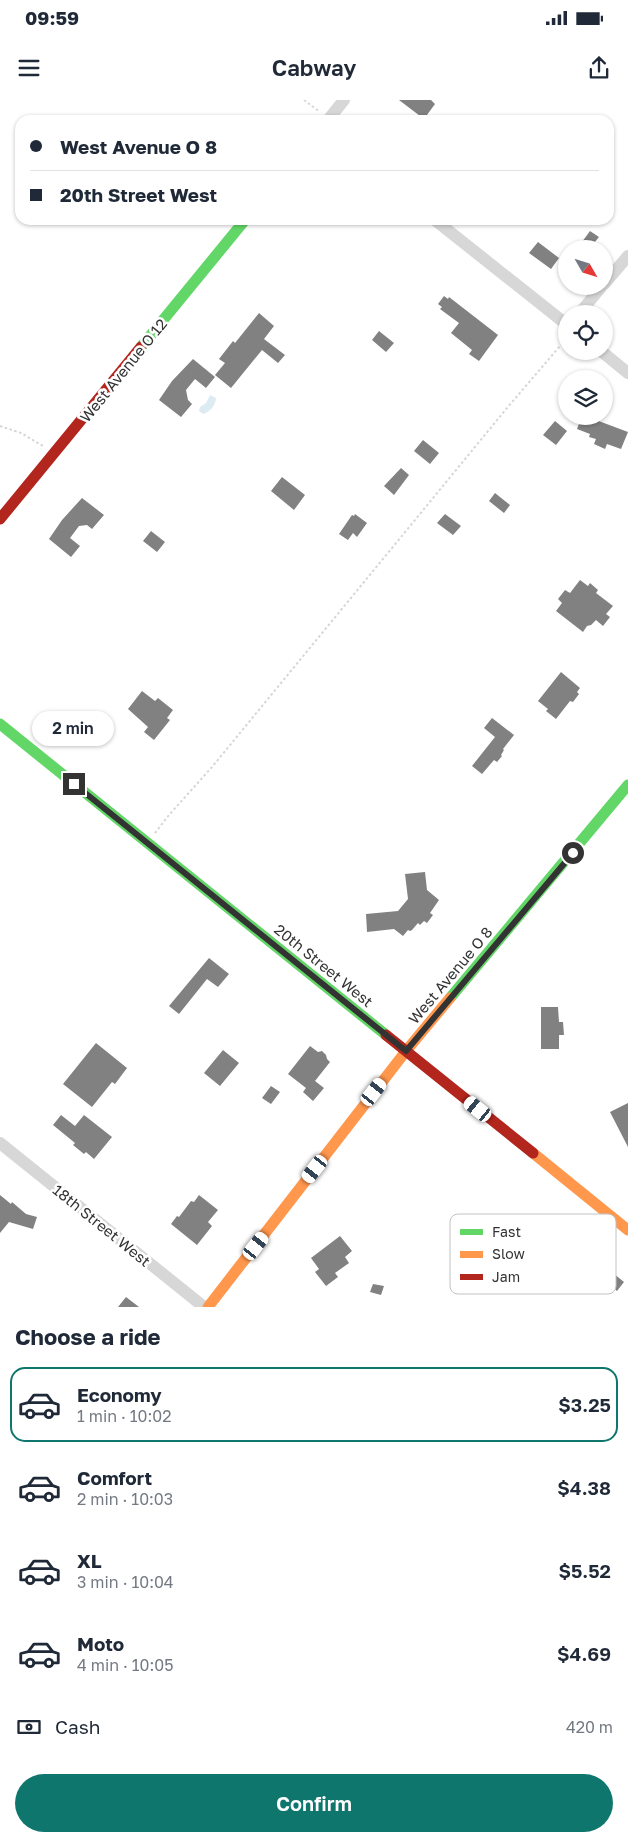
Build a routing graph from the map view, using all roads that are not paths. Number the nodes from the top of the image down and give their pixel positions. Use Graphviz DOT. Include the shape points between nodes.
graph roads {
  1 [pos="344,100"];
  2 [pos="332,115"];
  3 [pos="241,225"];
  4 [pos="440,225"];
  5 [pos="628,256"];
  6 [pos="613,273"];
  7 [pos="595,295"];
  8 [pos="586,305"];
  9 [pos="558,318"];
  10 [pos="612,360"];
  11 [pos="628,373"];
  12 [pos="0,520"];
  13 [pos="0,724"];
  14 [pos="628,785"];
  15 [pos="406,1051"];
  16 [pos="0,1143"];
  17 [pos="608,1214"];
  18 [pos="616,1220"];
  19 [pos="628,1230"];
  20 [pos="204,1307"];
  21 [pos="208,1307"];
  1 -- 2 [label="street"];
  3 -- 12 [label="street, West Avenue O 12"];
  4 -- 9 [label="street"];
  5 -- 6 [label="street"];
  7 -- 8 [label="street"];
  10 -- 11 [label="street"];
  13 -- 15 [label="street, 20th Street West"];
  14 -- 15 [label="street, West Avenue O 8"];
  15 -- 17 [label="street, 20th Street West"];
  15 -- 21 [label="street, West Avenue O 8"];
  16 -- 20 [label="street, 18th Street West"];
  18 -- 19 [label="street, 20th Street West"];
}
